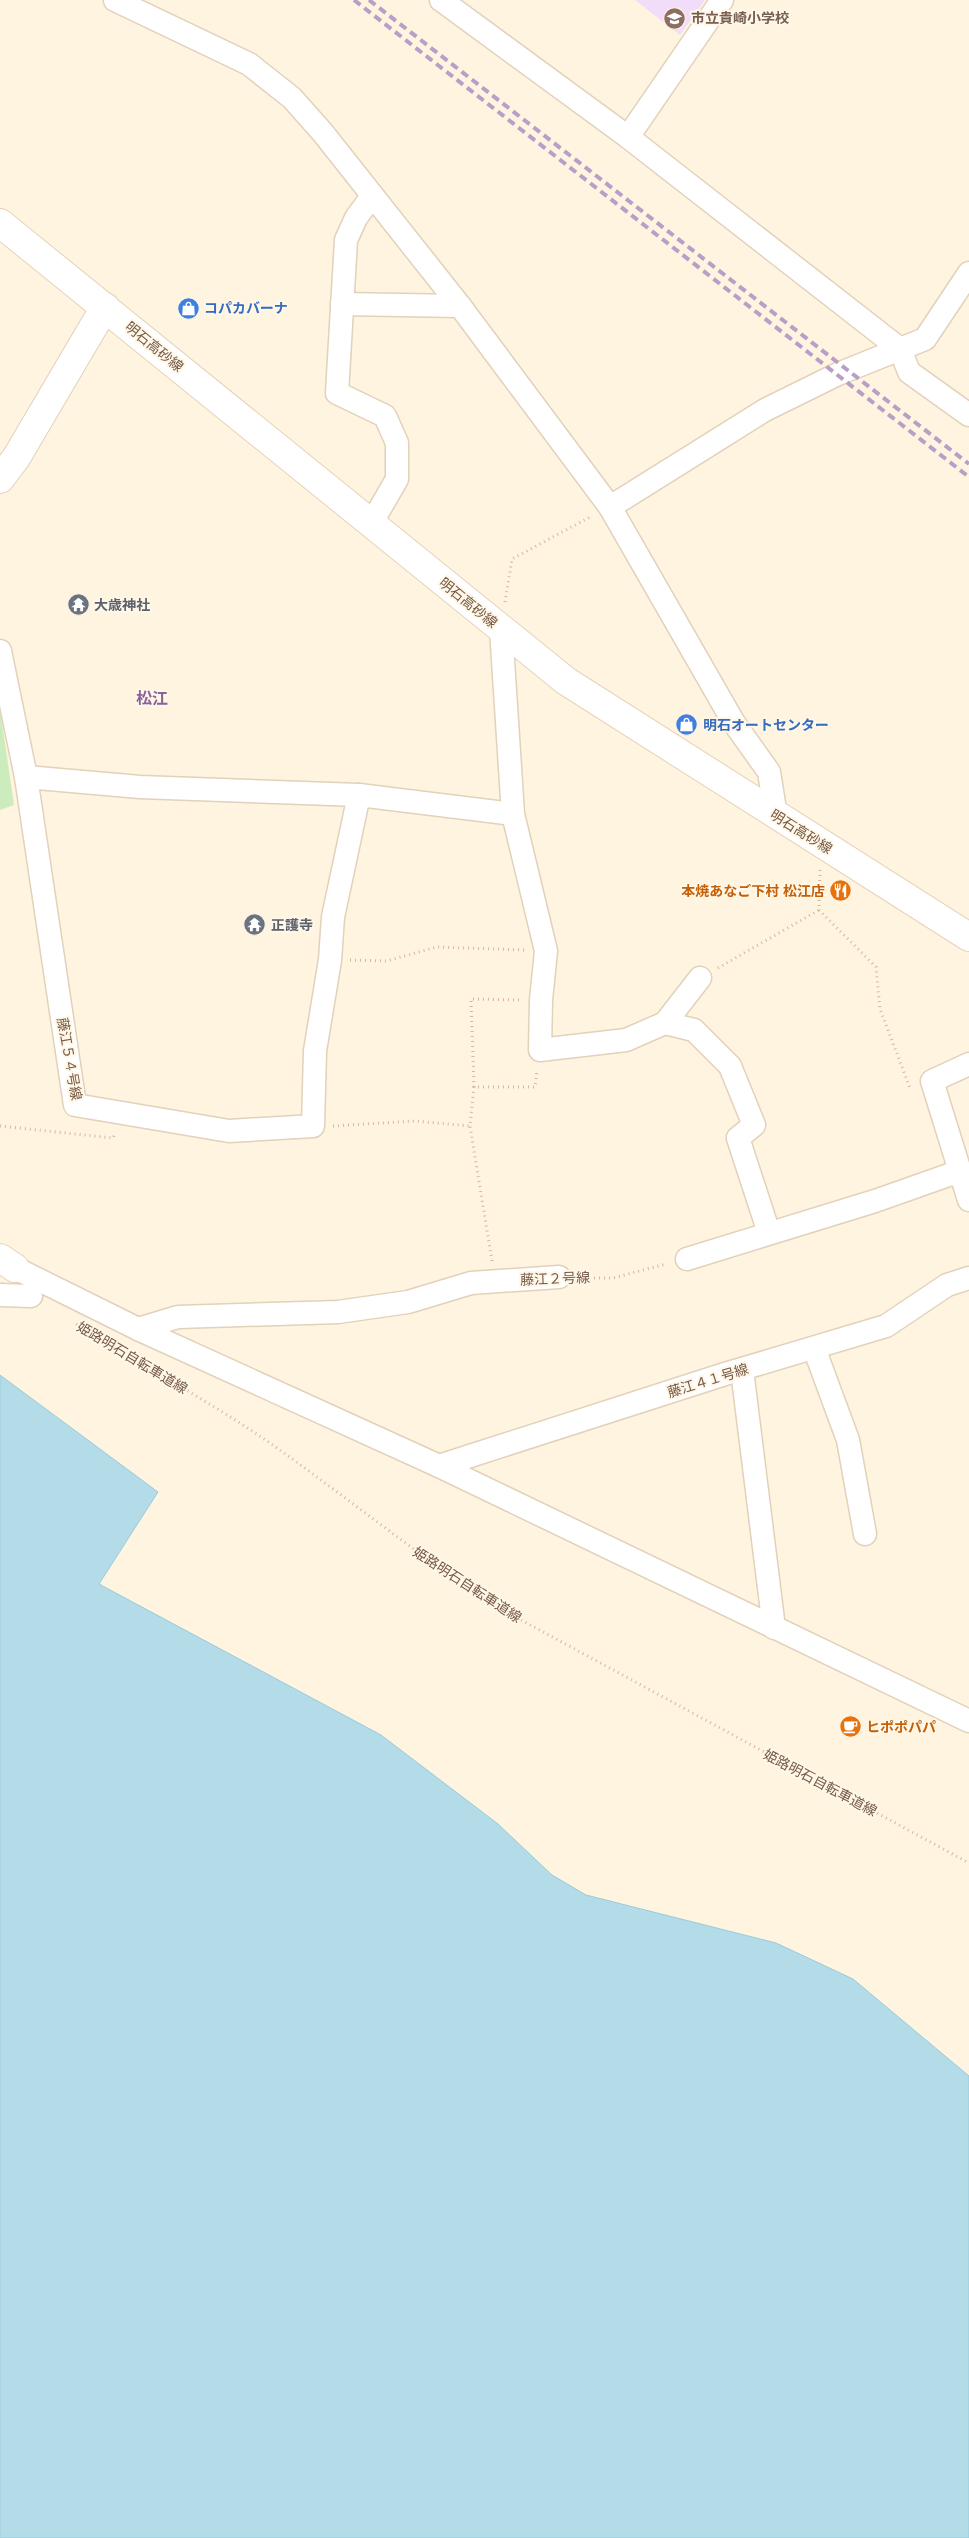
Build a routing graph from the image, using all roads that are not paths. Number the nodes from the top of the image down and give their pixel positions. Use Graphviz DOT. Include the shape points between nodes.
graph roads {
  1 [pos="115,0"];
  2 [pos="441,0"];
  3 [pos="722,0"];
  4 [pos="628,138"];
  5 [pos="372,196"];
  6 [pos="0,223"];
  7 [pos="969,273"];
  8 [pos="342,304"];
  9 [pos="106,306"];
  10 [pos="460,306"];
  11 [pos="900,348"];
  12 [pos="969,415"];
  13 [pos="0,479"];
  14 [pos="610,507"];
  15 [pos="371,524"];
  16 [pos="501,629"];
  17 [pos="0,651"];
  18 [pos="26,777"];
  19 [pos="359,795"];
  20 [pos="513,814"];
  21 [pos="776,816"];
  22 [pos="969,937"];
  23 [pos="700,978"];
  24 [pos="665,1023"];
  25 [pos="969,1064"];
  26 [pos="960,1171"];
  27 [pos="969,1200"];
  28 [pos="769,1232"];
  29 [pos="686,1259"];
  30 [pos="7,1263"];
  31 [pos="559,1277"];
  32 [pos="969,1278"];
  33 [pos="0,1295"];
  34 [pos="31,1296"];
  35 [pos="138,1329"];
  36 [pos="814,1348"];
  37 [pos="742,1370"];
  38 [pos="439,1466"];
  39 [pos="865,1534"];
  40 [pos="774,1628"];
  41 [pos="969,1721"];
  1 -- 5 [label="street" via="250,64 292,98"];
  2 -- 4 [label="street"];
  3 -- 4 [label="street"];
  4 -- 11 [label="street"];
  5 -- 8 [label="street" via="356,218 346,240"];
  5 -- 10 [label="street"];
  6 -- 9 [label="main road, 明石高砂線"];
  7 -- 11 [label="street" via="925,340"];
  8 -- 10 [label="street"];
  8 -- 15 [label="street" via="337,393 385,416 397,443 397,479"];
  9 -- 13 [label="main road" via="16,458"];
  9 -- 15 [label="main road, 明石高砂線"];
  10 -- 14 [label="street"];
  11 -- 12 [label="street" via="909,372"];
  11 -- 14 [label="street" via="765,410"];
  14 -- 21 [label="street" via="734,723 770,772"];
  15 -- 16 [label="main road, 明石高砂線"];
  16 -- 20 [label="street"];
  16 -- 21 [label="main road, 明石高砂線" via="566,681"];
  17 -- 18 [label="street"];
  18 -- 19 [label="street" via="140,786"];
  18 -- 19 [label="street, 藤江５４号線" via="75,1106 229,1131 313,1126 315,1051 330,960 333,917"];
  19 -- 20 [label="street"];
  20 -- 24 [label="street" via="546,951 540,1050 626,1040"];
  21 -- 22 [label="main road, 明石高砂線"];
  23 -- 24 [label="street"];
  24 -- 28 [label="street" via="694,1030 730,1066 754,1125 738,1138"];
  25 -- 26 [label="street" via="932,1081"];
  26 -- 27 [label="street"];
  26 -- 28 [label="street" via="875,1201"];
  28 -- 29 [label="street"];
  30 -- 35 [label="street"];
  31 -- 35 [label="street, 藤江２号線" via="471,1283 408,1302 338,1312 178,1317"];
  32 -- 36 [label="street, 藤江４１号線" via="947,1285 886,1326"];
  33 -- 34 [label="street"];
  35 -- 38 [label="street"];
  36 -- 37 [label="street, 藤江４１号線"];
  36 -- 39 [label="street" via="848,1440"];
  37 -- 38 [label="street, 藤江４１号線"];
  37 -- 40 [label="street"];
  38 -- 40 [label="street"];
  40 -- 41 [label="street"];
}
